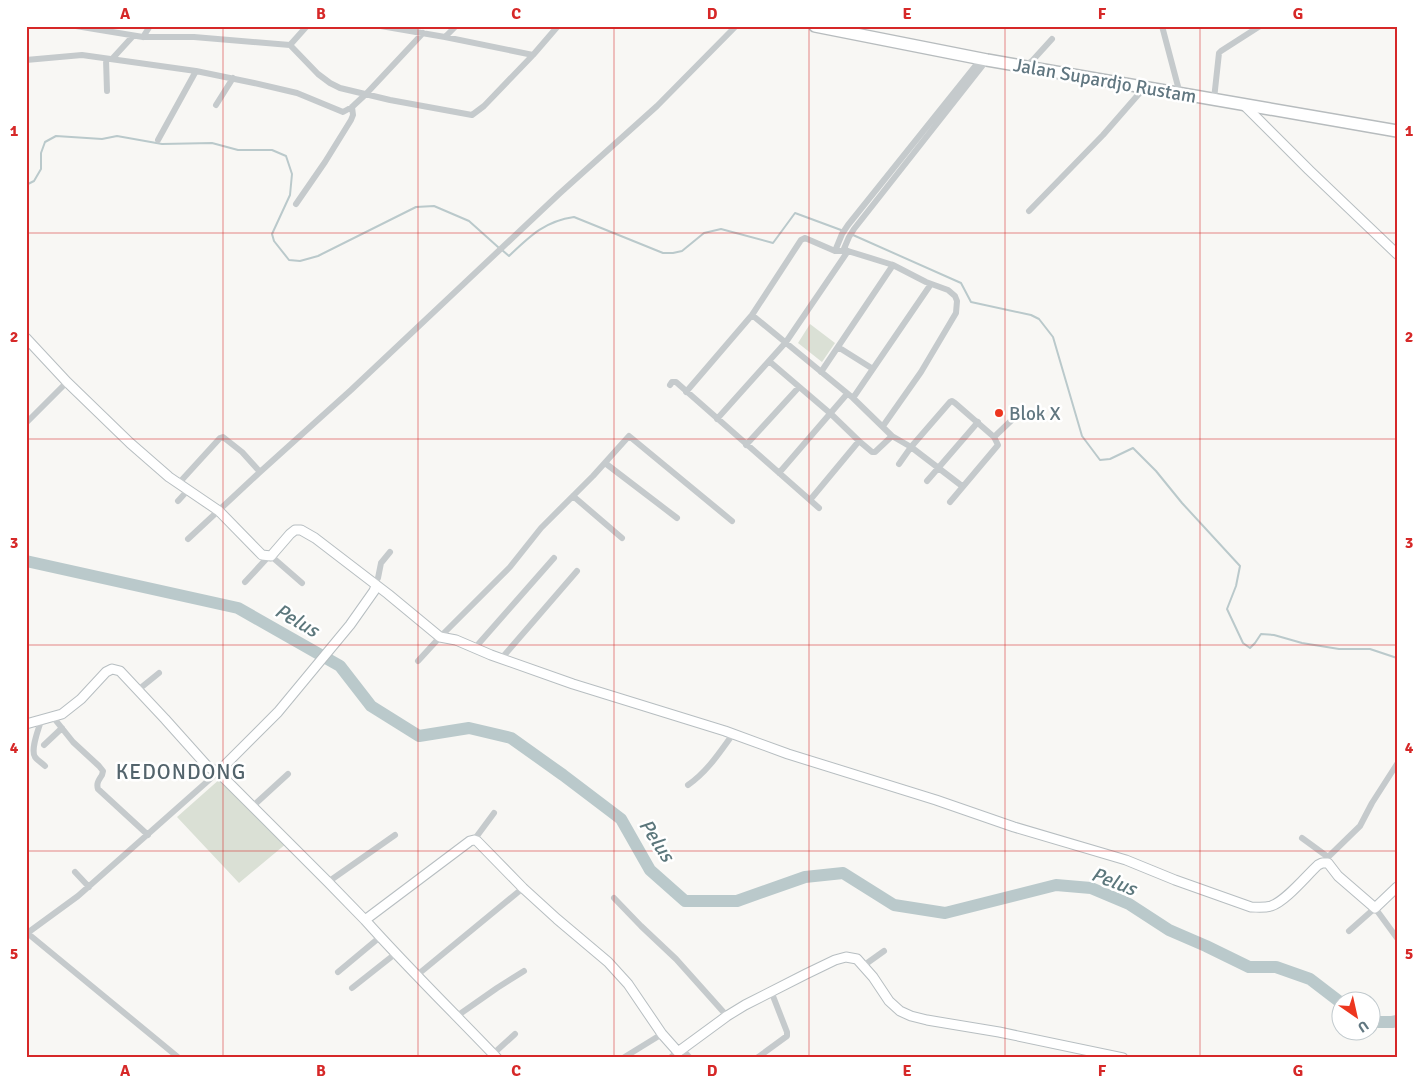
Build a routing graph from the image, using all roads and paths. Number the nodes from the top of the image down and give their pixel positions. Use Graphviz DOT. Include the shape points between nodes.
graph roads {
  1 [pos="76,26"];
  2 [pos="150,26"];
  3 [pos="307,26"];
  4 [pos="381,26"];
  5 [pos="456,26"];
  6 [pos="558,26"];
  7 [pos="736,26"];
  8 [pos="815,26"];
  9 [pos="1162,26"];
  10 [pos="1260,26"];
  11 [pos="423,34"];
  12 [pos="133,36"];
  13 [pos="143,37"];
  14 [pos="445,37"];
  15 [pos="1052,39"];
  16 [pos="290,45"];
  17 [pos="533,55"];
  18 [pos="109,59"];
  19 [pos="984,59"];
  20 [pos="26,60"];
  21 [pos="1025,66"];
  22 [pos="196,71"];
  23 [pos="233,78"];
  24 [pos="1144,88"];
  25 [pos="106,91"];
  26 [pos="366,94"];
  27 [pos="1180,94"];
  28 [pos="1214,99"];
  29 [pos="216,105"];
  30 [pos="1244,105"];
  31 [pos="352,107"];
  32 [pos="1397,131"];
  33 [pos="158,140"];
  34 [pos="296,204"];
  35 [pos="1029,211"];
  36 [pos="845,235"];
  37 [pos="835,251"];
  38 [pos="846,251"];
  39 [pos="1397,254"];
  40 [pos="894,265"];
  41 [pos="931,284"];
  42 [pos="752,315"];
  43 [pos="26,338"];
  44 [pos="786,342"];
  45 [pos="838,347"];
  46 [pos="769,361"];
  47 [pos="872,370"];
  48 [pos="821,372"];
  49 [pos="67,382"];
  50 [pos="670,385"];
  51 [pos="799,387"];
  52 [pos="686,392"];
  53 [pos="850,396"];
  54 [pos="831,414"];
  55 [pos="1015,417"];
  56 [pos="717,419"];
  57 [pos="978,422"];
  58 [pos="26,423"];
  59 [pos="883,426"];
  60 [pos="892,436"];
  61 [pos="994,437"];
  62 [pos="860,441"];
  63 [pos="746,445"];
  64 [pos="911,447"];
  65 [pos="605,463"];
  66 [pos="899,464"];
  67 [pos="939,467"];
  68 [pos="260,472"];
  69 [pos="779,473"];
  70 [pos="927,481"];
  71 [pos="179,484"];
  72 [pos="962,486"];
  73 [pos="188,490"];
  74 [pos="573,496"];
  75 [pos="810,500"];
  76 [pos="178,501"];
  77 [pos="950,502"];
  78 [pos="819,508"];
  79 [pos="219,511"];
  80 [pos="677,518"];
  81 [pos="732,521"];
  82 [pos="622,538"];
  83 [pos="188,539"];
  84 [pos="390,552"];
  85 [pos="270,556"];
  86 [pos="554,558"];
  87 [pos="577,571"];
  88 [pos="245,582"];
  89 [pos="302,583"];
  90 [pos="374,585"];
  91 [pos="440,637"];
  92 [pos="474,649"];
  93 [pos="501,659"];
  94 [pos="418,661"];
  95 [pos="159,673"];
  96 [pos="138,690"];
  97 [pos="53,717"];
  98 [pos="41,720"];
  99 [pos="26,724"];
  100 [pos="62,728"];
  101 [pos="733,734"];
  102 [pos="44,745"];
  103 [pos="1397,764"];
  104 [pos="45,766"];
  105 [pos="218,772"];
  106 [pos="288,774"];
  107 [pos="688,785"];
  108 [pos="253,806"];
  109 [pos="494,813"];
  110 [pos="148,835"];
  111 [pos="394,835"];
  112 [pos="1302,838"];
  113 [pos="474,840"];
  114 [pos="1325,860"];
  115 [pos="75,872"];
  116 [pos="328,882"];
  117 [pos="89,887"];
  118 [pos="1397,887"];
  119 [pos="523,888"];
  120 [pos="614,898"];
  121 [pos="1375,908"];
  122 [pos="365,920"];
  123 [pos="1349,931"];
  124 [pos="27,933"];
  125 [pos="380,937"];
  126 [pos="1397,938"];
  127 [pos="884,951"];
  128 [pos="395,954"];
  129 [pos="863,966"];
  130 [pos="524,971"];
  131 [pos="338,972"];
  132 [pos="416,976"];
  133 [pos="352,988"];
  134 [pos="771,991"];
  135 [pos="457,1016"];
  136 [pos="727,1016"];
  137 [pos="515,1034"];
  138 [pos="662,1034"];
  139 [pos="680,1050"];
  140 [pos="495,1056"];
  141 [pos="180,1058"];
  142 [pos="623,1058"];
  143 [pos="670,1058"];
  144 [pos="690,1058"];
  145 [pos="757,1058"];
  146 [pos="1123,1058"];
  1 -- 12 [label="street"];
  2 -- 13 [label="street"];
  3 -- 16 [label="street"];
  4 -- 11 [label="street"];
  5 -- 14 [label="street"];
  6 -- 17 [label="street"];
  7 -- 68 [label="street" via="657,106"];
  8 -- 19 [label="highway, Jalan Supardjo Rustam"];
  9 -- 27 [label="street"];
  10 -- 28 [label="street" via="1220,51"];
  11 -- 14 [label="street"];
  11 -- 26 [label="street"];
  12 -- 13 [label="street"];
  12 -- 18 [label="street"];
  13 -- 16 [label="street" via="194,37"];
  14 -- 17 [label="street"];
  15 -- 21 [label="street"];
  16 -- 26 [label="street" via="330,83"];
  17 -- 26 [label="street" via="472,115"];
  18 -- 20 [label="street" via="82,55"];
  18 -- 22 [label="street"];
  18 -- 25 [label="street"];
  19 -- 21 [label="highway, Jalan Supardjo Rustam"];
  19 -- 36 [label="street"];
  21 -- 24 [label="highway, Jalan Supardjo Rustam"];
  22 -- 23 [label="street"];
  22 -- 33 [label="street"];
  23 -- 29 [label="street"];
  23 -- 31 [label="street" via="297,93 342,112"];
  24 -- 27 [label="highway, Jalan Supardjo Rustam"];
  24 -- 35 [label="street"];
  26 -- 31 [label="street"];
  27 -- 28 [label="highway, Jalan Supardjo Rustam"];
  28 -- 30 [label="highway, Jalan Supardjo Rustam"];
  30 -- 32 [label="highway, Jalan Supardjo Rustam"];
  30 -- 39 [label="street"];
  31 -- 34 [label="street" via="351,120"];
  36 -- 37 [label="street"];
  36 -- 38 [label="street"];
  37 -- 38 [label="street"];
  37 -- 42 [label="street" via="803,238"];
  38 -- 40 [label="street"];
  38 -- 44 [label="street"];
  40 -- 41 [label="street"];
  40 -- 45 [label="street"];
  41 -- 47 [label="street"];
  41 -- 59 [label="street" via="955,296 958,301 956,313 921,372"];
  42 -- 44 [label="street"];
  42 -- 52 [label="street"];
  43 -- 49 [label="street"];
  44 -- 46 [label="street"];
  44 -- 48 [label="street"];
  45 -- 47 [label="street"];
  45 -- 48 [label="street"];
  46 -- 51 [label="street"];
  46 -- 56 [label="street"];
  47 -- 53 [label="street"];
  48 -- 53 [label="street"];
  49 -- 58 [label="street"];
  49 -- 71 [label="street" via="152,463"];
  50 -- 52 [label="street" via="676,382"];
  51 -- 54 [label="street"];
  51 -- 63 [label="street"];
  52 -- 56 [label="street"];
  53 -- 54 [label="street"];
  53 -- 59 [label="street"];
  54 -- 62 [label="street"];
  54 -- 69 [label="street"];
  55 -- 61 [label="street"];
  56 -- 63 [label="street"];
  57 -- 61 [label="street"];
  57 -- 64 [label="street" via="952,401"];
  57 -- 67 [label="street"];
  59 -- 60 [label="street"];
  60 -- 62 [label="street" via="875,452"];
  60 -- 64 [label="street"];
  61 -- 72 [label="street" via="997,447"];
  62 -- 75 [label="street"];
  63 -- 69 [label="street"];
  64 -- 66 [label="street"];
  64 -- 67 [label="street"];
  65 -- 74 [label="street"];
  65 -- 80 [label="street"];
  65 -- 81 [label="street" via="629,436"];
  67 -- 70 [label="street"];
  67 -- 72 [label="street"];
  68 -- 71 [label="street" via="223,436"];
  68 -- 79 [label="street"];
  69 -- 75 [label="street"];
  71 -- 73 [label="street"];
  72 -- 77 [label="street"];
  73 -- 76 [label="street"];
  73 -- 79 [label="street"];
  74 -- 82 [label="street"];
  74 -- 91 [label="street"];
  75 -- 78 [label="street"];
  79 -- 83 [label="street"];
  79 -- 85 [label="street" via="262,555"];
  84 -- 90 [label="street" via="381,563"];
  85 -- 88 [label="street"];
  85 -- 89 [label="street"];
  85 -- 90 [label="street" via="290,534 301,530"];
  86 -- 92 [label="street"];
  87 -- 93 [label="street"];
  90 -- 91 [label="street"];
  90 -- 105 [label="street" via="374,591 336,643 278,712"];
  91 -- 92 [label="street"];
  91 -- 94 [label="street"];
  92 -- 93 [label="street"];
  93 -- 101 [label="street"];
  95 -- 96 [label="street"];
  96 -- 97 [label="street" via="120,671 112,669 68,710"];
  96 -- 105 [label="street" via="208,767"];
  97 -- 98 [label="street"];
  97 -- 100 [label="street"];
  98 -- 99 [label="street"];
  98 -- 104 [label="street" via="33,754"];
  100 -- 102 [label="street"];
  100 -- 110 [label="street" via="103,771 98,789"];
  101 -- 107 [label="street" via="709,766"];
  101 -- 114 [label="street" via="1014,827 1126,860 1251,907 1278,903"];
  103 -- 114 [label="street" via="1360,826"];
  105 -- 108 [label="street"];
  105 -- 110 [label="street"];
  106 -- 108 [label="street"];
  108 -- 116 [label="street"];
  109 -- 113 [label="street"];
  110 -- 117 [label="street"];
  111 -- 116 [label="street"];
  112 -- 114 [label="street"];
  113 -- 119 [label="street"];
  113 -- 122 [label="street"];
  114 -- 121 [label="street" via="1338,876"];
  115 -- 117 [label="street"];
  116 -- 122 [label="street"];
  117 -- 124 [label="street"];
  118 -- 121 [label="street"];
  119 -- 132 [label="street"];
  119 -- 138 [label="street" via="608,962 628,984"];
  120 -- 136 [label="street" via="676,959"];
  121 -- 123 [label="street"];
  121 -- 126 [label="street"];
  122 -- 125 [label="street"];
  124 -- 141 [label="street"];
  125 -- 128 [label="street"];
  125 -- 131 [label="street"];
  127 -- 129 [label="street"];
  128 -- 132 [label="street"];
  128 -- 133 [label="street"];
  129 -- 134 [label="street" via="855,958 842,957"];
  129 -- 146 [label="street" via="888,1000 911,1016"];
  130 -- 135 [label="street"];
  132 -- 135 [label="street"];
  134 -- 136 [label="street"];
  134 -- 145 [label="street" via="787,1036"];
  135 -- 140 [label="street"];
  136 -- 139 [label="street"];
  137 -- 140 [label="street"];
  138 -- 139 [label="street"];
  138 -- 142 [label="street"];
  139 -- 143 [label="street"];
  139 -- 144 [label="street"];
}
